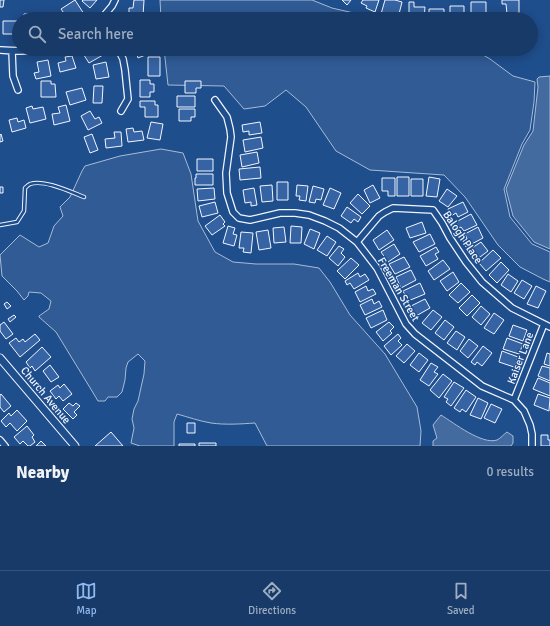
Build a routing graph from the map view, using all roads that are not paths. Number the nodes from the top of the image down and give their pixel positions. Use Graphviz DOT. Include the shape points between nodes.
graph roads {
  1 [pos="115,0"];
  2 [pos="107,12"];
  3 [pos="0,50"];
  4 [pos="12,51"];
  5 [pos="122,56"];
  6 [pos="18,90"];
  7 [pos="215,100"];
  8 [pos="121,111"];
  9 [pos="84,197"];
  10 [pos="0,225"];
  11 [pos="357,242"];
  12 [pos="544,324"];
  13 [pos="550,327"];
  14 [pos="0,358"];
  15 [pos="514,400"];
  16 [pos="0,440"];
  17 [pos="5,446"];
  18 [pos="75,446"];
  19 [pos="532,446"];
  1 -- 2 [label="street"];
  3 -- 4 [label="street"];
  4 -- 6 [label="street" via="12,76"];
  5 -- 8 [label="street" via="128,99"];
  7 -- 11 [label="street, Freeman Street" via="227,117 230,129 226,173 227,193 233,212 239,218 250,220 280,213 309,215 339,228"];
  9 -- 10 [label="lane" via="59,187 29,184 24,188 24,211 17,222"];
  11 -- 12 [label="street, Balogh Place" via="379,216 393,208 433,210 482,282 512,308"];
  11 -- 15 [label="street, Freeman Street" via="377,268 406,324 415,334 482,386"];
  12 -- 13 [label="street, Balogh Place"];
  12 -- 15 [label="street, Kaiser Lane"];
  14 -- 18 [label="street, Church Avenue"];
  15 -- 19 [label="street, Freeman Street" via="524,411 530,425"];
  16 -- 17 [label="street"];
}
